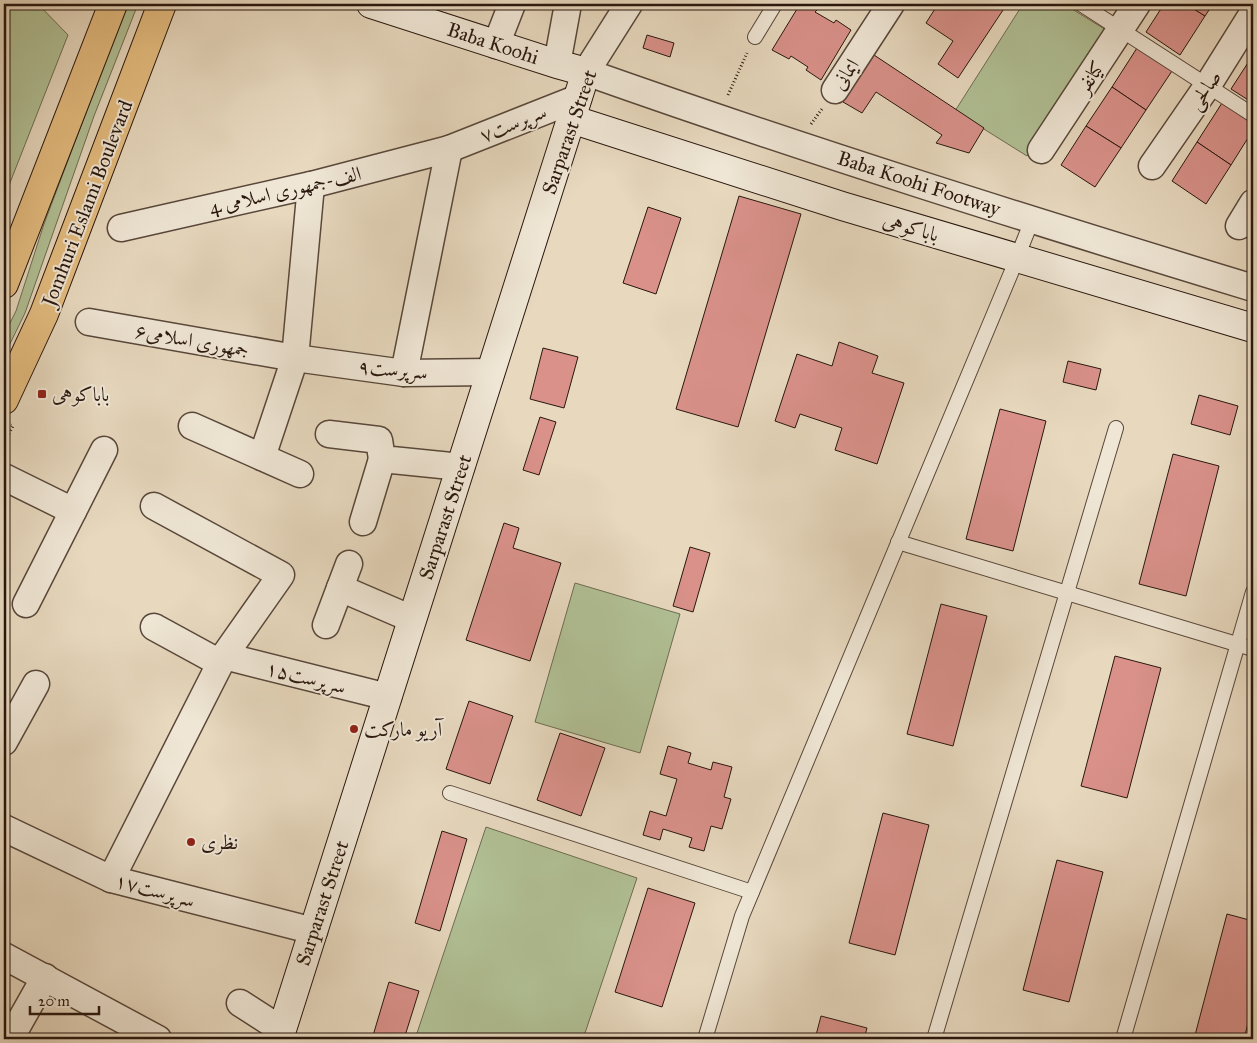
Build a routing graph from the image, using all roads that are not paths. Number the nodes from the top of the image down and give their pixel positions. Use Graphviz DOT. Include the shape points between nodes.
graph roads {
  1 [pos="113,4"];
  2 [pos="162,4"];
  3 [pos="372,4"];
  4 [pos="512,4"];
  5 [pos="568,4"];
  6 [pos="629,4"];
  7 [pos="775,4"];
  8 [pos="891,4"];
  9 [pos="1081,4"];
  10 [pos="1138,4"];
  11 [pos="1253,13"];
  12 [pos="1121,29"];
  13 [pos="755,37"];
  14 [pos="496,45"];
  15 [pos="557,64"];
  16 [pos="586,72"];
  17 [pos="1208,85"];
  18 [pos="835,90"];
  19 [pos="575,108"];
  20 [pos="1253,115"];
  21 [pos="449,149"];
  22 [pos="1041,150"];
  23 [pos="1152,166"];
  24 [pos="311,185"];
  25 [pos="1253,204"];
  26 [pos="1032,220"];
  27 [pos="1239,226"];
  28 [pos="121,228"];
  29 [pos="4,284"];
  30 [pos="1253,288"];
  31 [pos="89,322"];
  32 [pos="1253,328"];
  33 [pos="295,358"];
  34 [pos="491,372"];
  35 [pos="404,373"];
  36 [pos="4,400"];
  37 [pos="192,426"];
  38 [pos="1116,428"];
  39 [pos="329,434"];
  40 [pos="104,450"];
  41 [pos="262,457"];
  42 [pos="382,459"];
  43 [pos="461,467"];
  44 [pos="300,474"];
  45 [pos="4,477"];
  46 [pos="154,506"];
  47 [pos="73,511"];
  48 [pos="363,522"];
  49 [pos="898,542"];
  50 [pos="1253,592"];
  51 [pos="1068,593"];
  52 [pos="26,604"];
  53 [pos="412,619"];
  54 [pos="326,625"];
  55 [pos="154,627"];
  56 [pos="1238,644"];
  57 [pos="1253,649"];
  58 [pos="222,660"];
  59 [pos="36,684"];
  60 [pos="388,697"];
  61 [pos="4,742"];
  62 [pos="450,793"];
  63 [pos="4,828"];
  64 [pos="111,879"];
  65 [pos="752,892"];
  66 [pos="314,930"];
  67 [pos="4,956"];
  68 [pos="45,977"];
  69 [pos="240,1003"];
  70 [pos="280,1035"];
  71 [pos="10,1039"];
  72 [pos="158,1039"];
  73 [pos="705,1039"];
  74 [pos="934,1039"];
  75 [pos="1123,1039"];
  1 -- 29 [label="main road"];
  2 -- 36 [label="main road, Jomhuri Eslami Boulevard" via="44,314"];
  3 -- 14 [label="street, Baba Koohi"];
  4 -- 14 [label="street"];
  5 -- 15 [label="street, Sarparast Street"];
  6 -- 16 [label="street, Sarparast Street"];
  7 -- 13 [label="lane"];
  8 -- 18 [label="street, ایمانی"];
  9 -- 12 [label="lane"];
  10 -- 12 [label="street, کیانفر"];
  11 -- 17 [label="street, صالحی"];
  12 -- 17 [label="lane"];
  12 -- 22 [label="street, کیانفر"];
  14 -- 15 [label="street, Baba Koohi"];
  15 -- 16 [label="street, Baba Koohi"];
  16 -- 19 [label="street, Sarparast Street"];
  16 -- 26 [label="street, Baba Koohi Footway" via="718,119"];
  17 -- 20 [label="lane"];
  17 -- 23 [label="street, صالحی"];
  19 -- 21 [label="street, سرپرست۷"];
  19 -- 32 [label="street, باباکوهی" via="842,206"];
  19 -- 34 [label="street, Sarparast Street"];
  21 -- 24 [label="street, 4 الف-جمهوری اسلامی"];
  21 -- 35 [label="street"];
  24 -- 28 [label="street, 4 الف-جمهوری اسلامی"];
  24 -- 33 [label="street"];
  25 -- 27 [label="street"];
  26 -- 30 [label="street, Baba Koohi Footway"];
  26 -- 49 [label="lane"];
  31 -- 33 [label="street, جمهوری اسلامی۶"];
  33 -- 35 [label="street, سرپرست۹"];
  33 -- 41 [label="street"];
  34 -- 35 [label="street, سرپرست۹"];
  34 -- 43 [label="street, Sarparast Street"];
  37 -- 41 [label="street"];
  38 -- 51 [label="lane"];
  39 -- 42 [label="street" via="379,440"];
  40 -- 47 [label="street"];
  41 -- 44 [label="street"];
  42 -- 43 [label="street"];
  42 -- 48 [label="street"];
  43 -- 53 [label="street, Sarparast Street"];
  45 -- 47 [label="street"];
  46 -- 58 [label="street" via="280,575"];
  47 -- 52 [label="street"];
  49 -- 51 [label="lane"];
  49 -- 65 [label="lane"];
  50 -- 56 [label="lane"];
  51 -- 56 [label="lane"];
  51 -- 74 [label="lane"];
  53 -- 54 [label="street" via="344,576"];
  53 -- 60 [label="street, Sarparast Street"];
  55 -- 58 [label="street, سرپرست۱۵"];
  56 -- 57 [label="lane"];
  56 -- 75 [label="lane"];
  58 -- 60 [label="street, سرپرست۱۵"];
  58 -- 64 [label="street"];
  59 -- 61 [label="street"];
  60 -- 66 [label="street, Sarparast Street"];
  62 -- 65 [label="lane"];
  63 -- 64 [label="street, سرپرست۱۷"];
  64 -- 66 [label="street, سرپرست۱۷"];
  65 -- 73 [label="lane"];
  66 -- 70 [label="street, Sarparast Street"];
  67 -- 68 [label="street"];
  68 -- 71 [label="street"];
  68 -- 72 [label="street"];
  69 -- 70 [label="street"];
}
